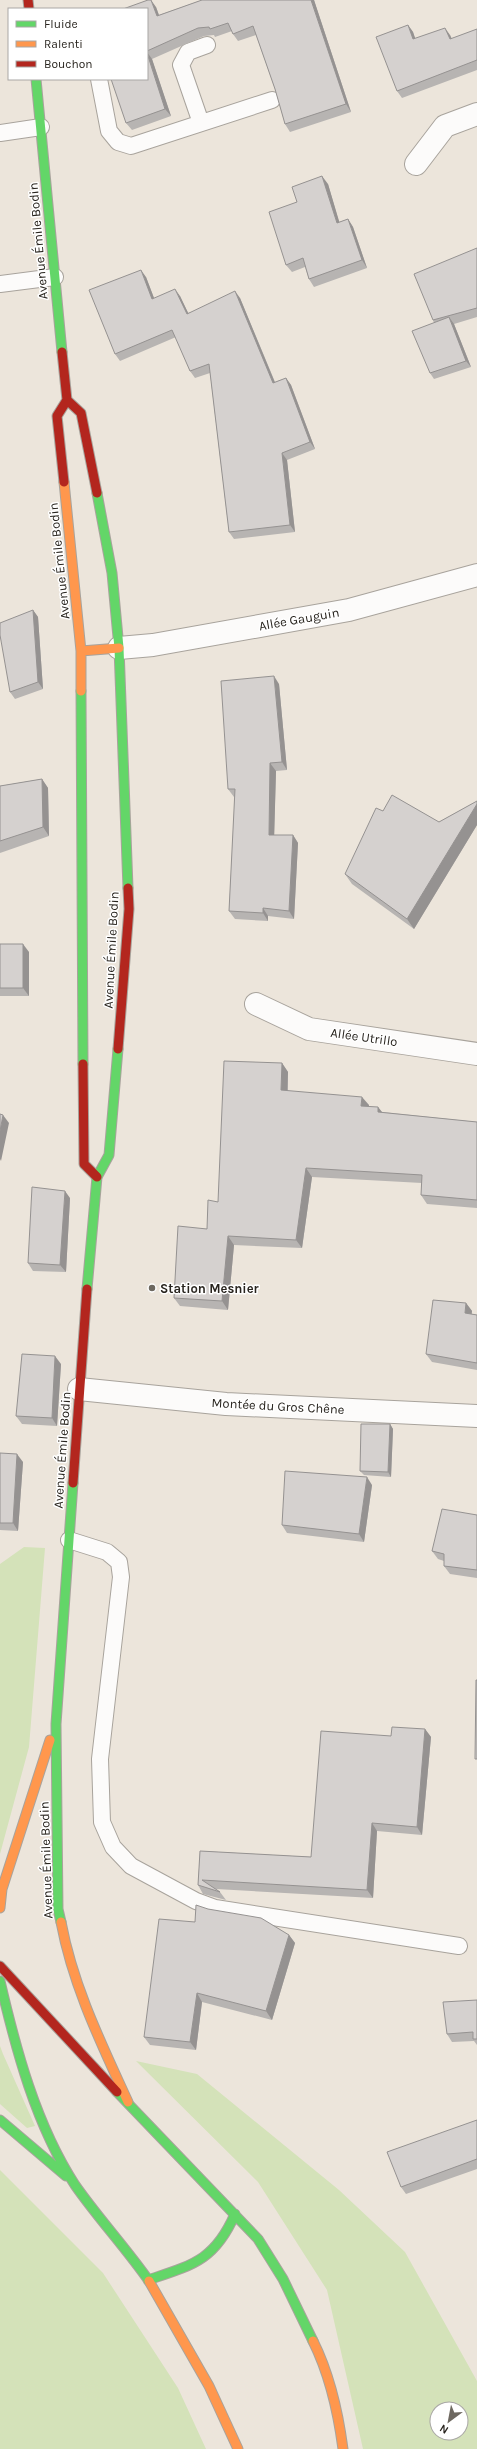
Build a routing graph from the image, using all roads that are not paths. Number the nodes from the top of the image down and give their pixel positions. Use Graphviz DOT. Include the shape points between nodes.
graph roads {
  1 [pos="207,45"];
  2 [pos="36,80"];
  3 [pos="99,80"];
  4 [pos="272,100"];
  5 [pos="477,114"];
  6 [pos="201,123"];
  7 [pos="40,127"];
  8 [pos="0,133"];
  9 [pos="416,164"];
  10 [pos="55,278"];
  11 [pos="0,284"];
  12 [pos="67,400"];
  13 [pos="477,575"];
  14 [pos="119,648"];
  15 [pos="81,651"];
  16 [pos="256,1004"];
  17 [pos="477,1054"];
  18 [pos="97,1177"];
  19 [pos="79,1389"];
  20 [pos="477,1416"];
  21 [pos="69,1540"];
  22 [pos="56,1724"];
  23 [pos="0,1908"];
  24 [pos="459,1946"];
  25 [pos="0,1966"];
  26 [pos="0,1981"];
  27 [pos="128,2102"];
  28 [pos="0,2120"];
  29 [pos="75,2184"];
  30 [pos="235,2214"];
  31 [pos="148,2280"];
  32 [pos="238,2449"];
  33 [pos="344,2449"];
  1 -- 6 [label="lane" via="188,52 180,65"];
  2 -- 7 [label="street, Avenue Émile Bodin"];
  3 -- 6 [label="lane" via="109,131 118,142 131,146"];
  4 -- 6 [label="lane"];
  5 -- 9 [label="street" via="445,126"];
  7 -- 8 [label="lane"];
  7 -- 10 [label="street, Avenue Émile Bodin"];
  10 -- 11 [label="lane"];
  10 -- 12 [label="street, Avenue Émile Bodin"];
  12 -- 14 [label="street, Avenue Émile Bodin" via="80,413 87,444 112,573"];
  12 -- 15 [label="street, Avenue Émile Bodin" via="57,416"];
  13 -- 14 [label="street, Allée Gauguin" via="349,610 153,645"];
  14 -- 15 [label="street"];
  14 -- 18 [label="street, Avenue Émile Bodin" via="129,909 109,1155"];
  15 -- 18 [label="street, Avenue Émile Bodin" via="84,1164"];
  16 -- 17 [label="street, Allée Utrillo" via="309,1029"];
  18 -- 19 [label="street, Avenue Émile Bodin"];
  19 -- 20 [label="street, Montée du Gros Chêne" via="226,1404"];
  19 -- 21 [label="street, Avenue Émile Bodin"];
  21 -- 22 [label="street, Avenue Émile Bodin"];
  21 -- 24 [label="lane" via="107,1552 119,1562 121,1577 100,1759 102,1822 113,1847 131,1866 196,1902 215,1908"];
  22 -- 23 [label="street, Avenue Émile Bodin" via="2,1889"];
  22 -- 27 [label="street, Avenue Émile Bodin" via="58,1909 67,1955 87,2012"];
  25 -- 27 [label="street" via="106,2082"];
  26 -- 29 [label="street" via="14,2042 39,2115"];
  27 -- 30 [label="street"];
  28 -- 29 [label="street"];
  29 -- 31 [label="street"];
  30 -- 31 [label="street" via="222,2241 205,2256 188,2266"];
  30 -- 33 [label="street" via="258,2239 283,2279 324,2363"];
  31 -- 32 [label="street" via="208,2386"];
}
